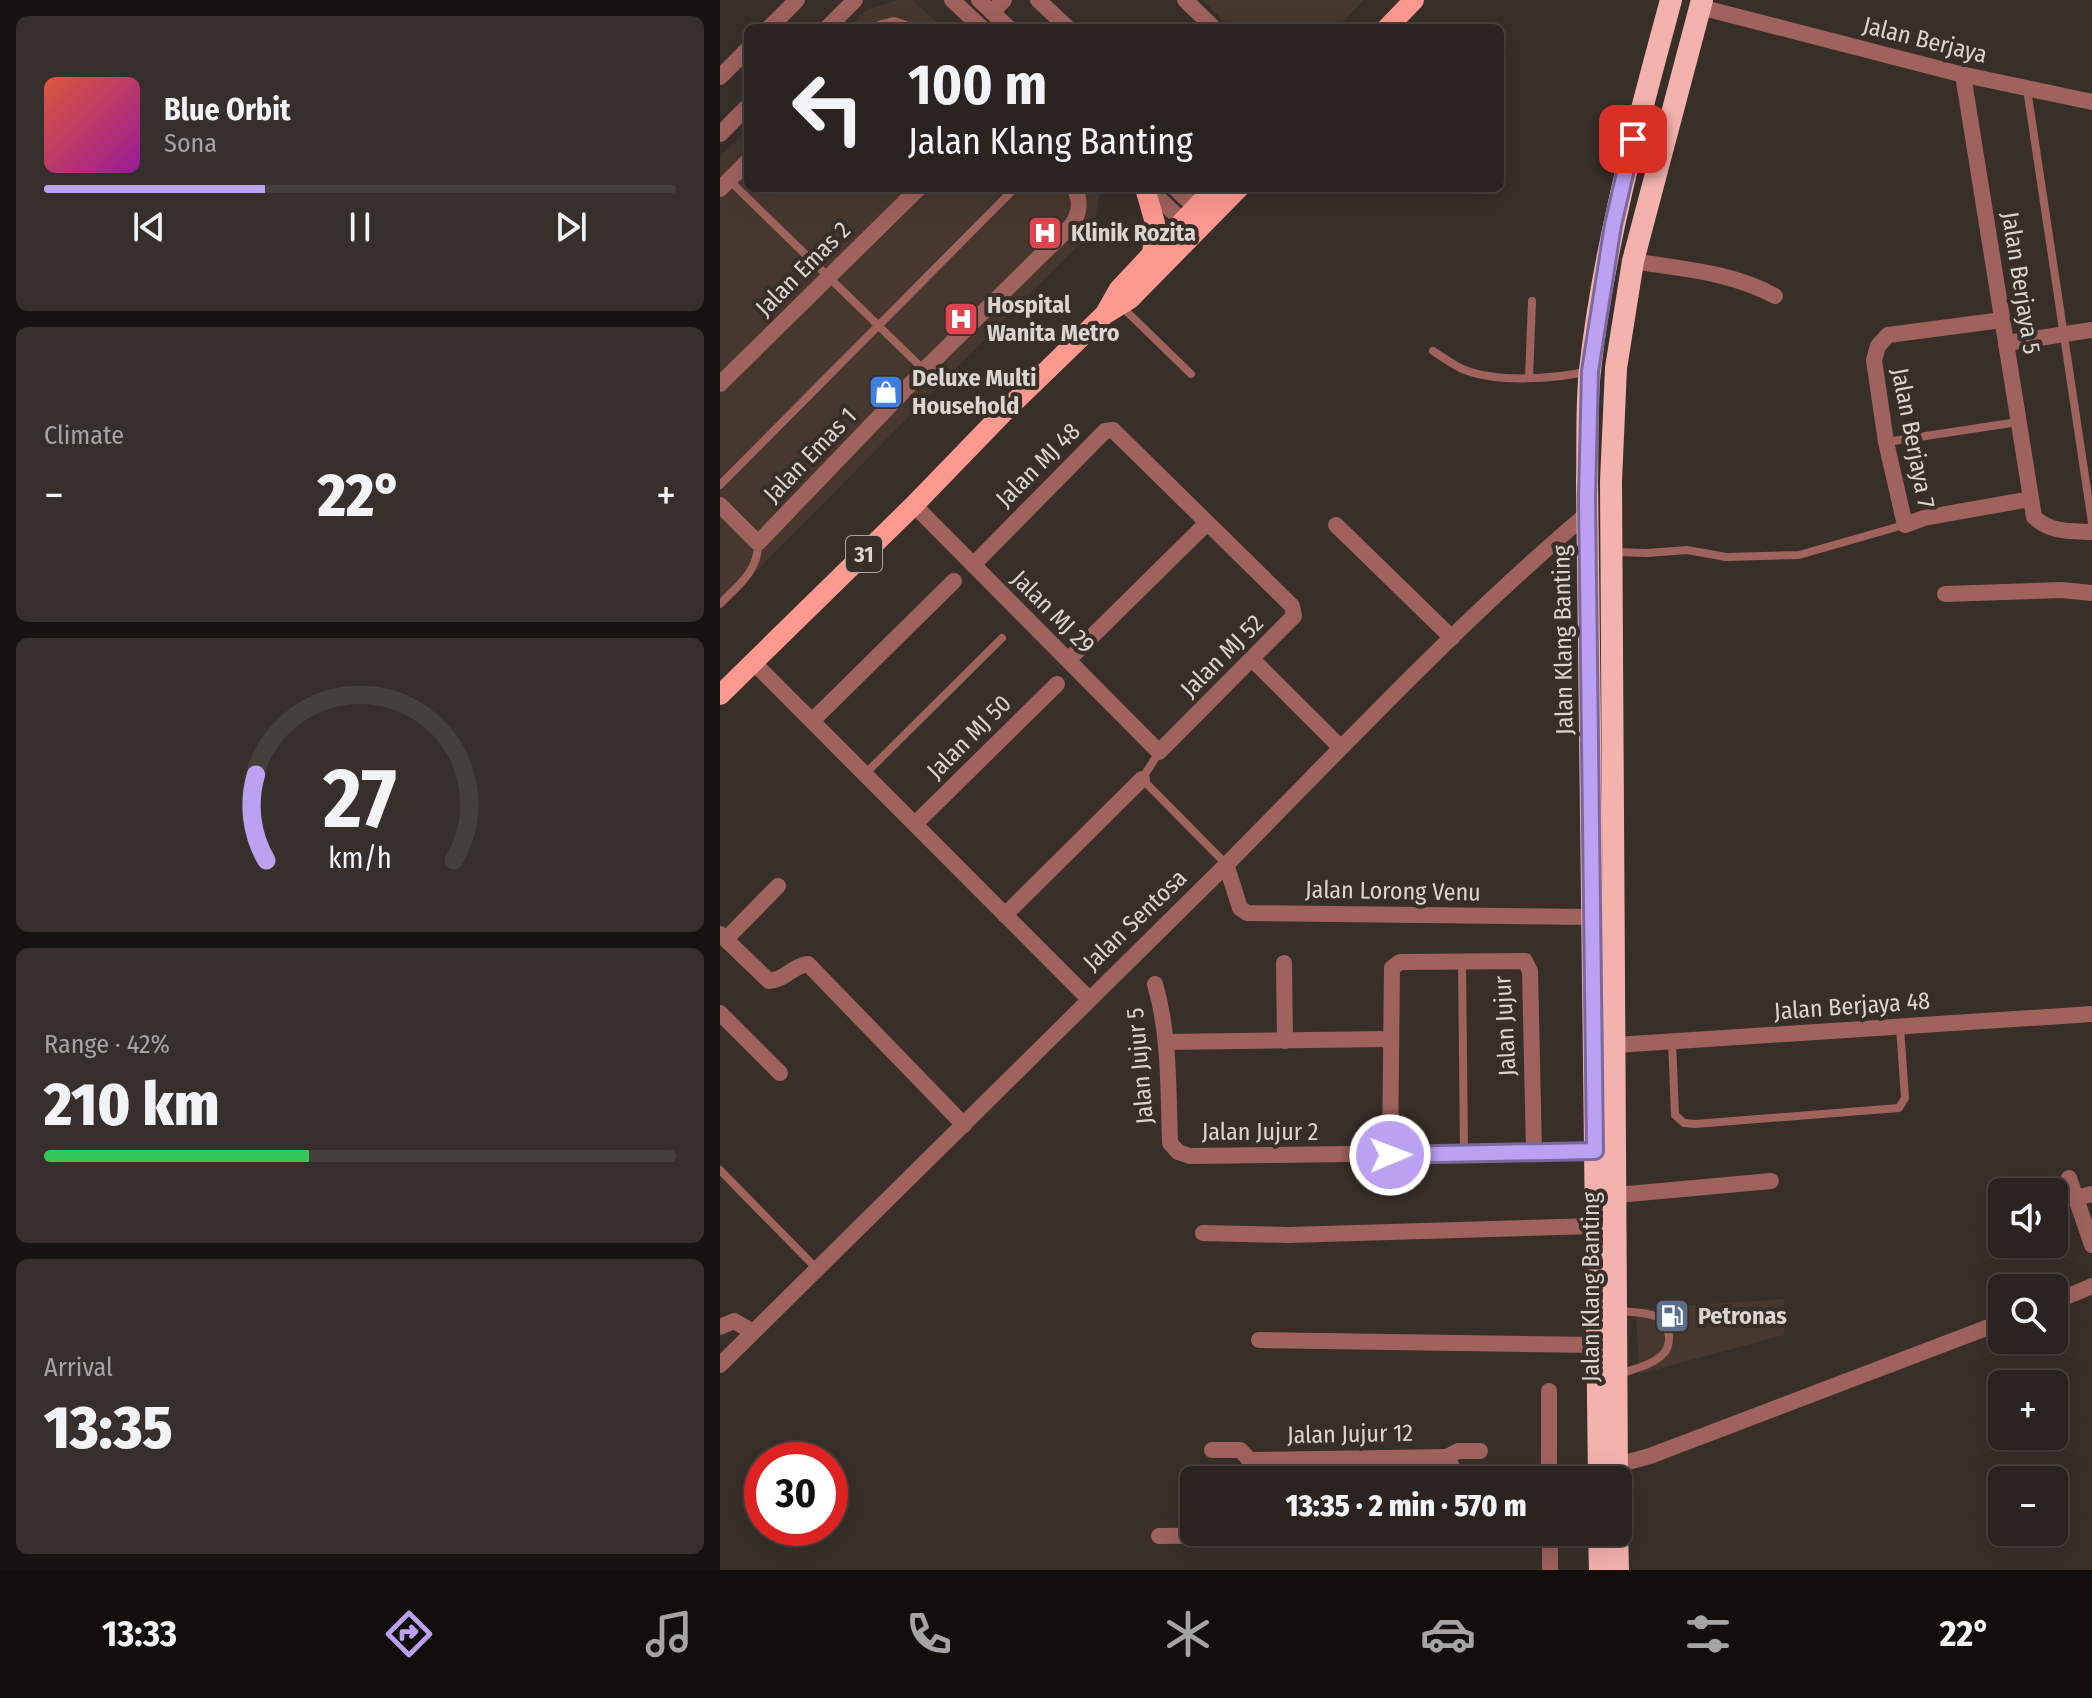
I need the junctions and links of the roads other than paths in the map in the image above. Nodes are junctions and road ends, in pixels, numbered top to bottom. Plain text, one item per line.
1 (797, 0) edge
2 (855, 0) edge
3 (952, 0) edge
4 (979, 0) edge
5 (1038, 0) edge
6 (1185, 0) edge
7 (1414, 0) edge
8 (1671, 0) edge
9 (1701, 4) edge
10 (998, 6) edge
11 (773, 24) edge
12 (831, 24) edge
13 (978, 24) edge
14 (1007, 24) edge
15 (1064, 24) edge
16 (1210, 24) edge
17 (1391, 24) edge
18 (744, 53) edge
19 (1963, 75) junction
20 (720, 77) edge
21 (2027, 89) junction
22 (2092, 102) edge
23 (744, 110) edge
24 (720, 134) edge
25 (744, 165) edge
26 (724, 184) edge
27 (915, 192) edge
28 (1011, 192) edge
29 (1075, 192) edge
30 (1148, 192) edge
31 (1153, 192) edge
32 (1178, 192) edge
33 (1212, 192) edge
34 (1234, 192) edge
35 (1195, 220) junction
36 (1152, 255) junction
37 (1633, 261) junction
38 (829, 277) junction
39 (1775, 296) dead end
40 (1532, 301) dead end
41 (1112, 310) junction
42 (2002, 320) junction
43 (879, 326) junction
44 (2092, 330) edge
45 (2064, 335) junction
46 (2006, 343) junction
47 (1433, 351) dead end
48 (924, 370) junction
49 (1590, 371) junction
50 (1191, 374) dead end
51 (1529, 378) junction
52 (720, 384) edge
53 (2018, 422) junction
54 (1886, 442) junction
55 (720, 485) edge
56 (2030, 499) junction
57 (720, 505) edge
58 (914, 505) junction
59 (1587, 514) junction
60 (1207, 523) junction
61 (2092, 523) edge
62 (1336, 525) dead end
63 (1905, 525) junction
64 (2092, 532) edge
65 (758, 543) junction
66 (1612, 551) junction
67 (973, 565) junction
68 (954, 581) dead end
69 (2092, 593) edge
70 (1945, 594) dead end
71 (720, 604) edge
72 (1002, 638) dead end
73 (1452, 638) junction
74 (1068, 660) junction
75 (1253, 660) junction
76 (753, 662) junction
77 (1057, 684) dead end
78 (720, 695) edge
79 (812, 721) junction
80 (1340, 747) junction
81 (1159, 752) junction
82 (865, 774) junction
83 (1142, 779) junction
84 (915, 824) junction
85 (1226, 864) junction
86 (778, 886) dead end
87 (1005, 915) junction
88 (1592, 917) junction
89 (723, 936) edge
90 (1462, 962) junction
91 (1284, 963) dead end
92 (1155, 984) dead end
93 (1089, 999) junction
94 (720, 1013) edge
95 (2092, 1014) edge
96 (1900, 1027) junction
97 (1391, 1039) junction
98 (1285, 1041) junction
99 (1672, 1041) junction
100 (1166, 1042) junction
101 (1616, 1045) junction
102 (780, 1073) dead end
103 (964, 1125) junction
104 (1170, 1143) joint
105 (1534, 1151) junction
106 (1595, 1151) junction
107 (1464, 1154) junction
108 (1390, 1155) junction
109 (720, 1170) edge
110 (2069, 1178) dead end
111 (1771, 1181) dead end
112 (1629, 1194) junction
113 (2084, 1196) edge
114 (1595, 1226) junction
115 (1203, 1233) dead end
116 (2092, 1245) edge
117 (816, 1268) junction
118 (2092, 1286) edge
119 (2068, 1296) edge
120 (1618, 1311) junction
121 (720, 1327) edge
122 (1988, 1327) edge
123 (753, 1332) junction
124 (1259, 1340) dead end
125 (1597, 1345) junction
126 (720, 1365) edge
127 (1617, 1375) junction
128 (1549, 1391) dead end
129 (1212, 1450) dead end
130 (1480, 1451) dead end
131 (1447, 1457) junction
132 (1250, 1460) junction
133 (1249, 1466) edge
134 (1452, 1466) edge
135 (1549, 1466) edge
136 (1599, 1466) edge
137 (1617, 1466) edge
138 (1629, 1466) edge
139 (1159, 1536) dead end
140 (1180, 1536) edge
141 (1550, 1546) edge
142 (1599, 1546) edge
143 (1617, 1546) edge
144 (1550, 1570) edge
145 (1600, 1570) edge
146 (1618, 1570) edge

1 - 11 street
2 - 12 street
3 - 13 street
4 - 10 street
5 - 15 street
6 - 16 street
7 - 17 main road
8 - 49 highway, Jalan Klang Banting
9 - 19 street, Jalan Berjaya
9 - 37 highway, Jalan Klang Banting
10 - 14 street
18 - 20 street
19 - 21 street, Jalan Berjaya
19 - 42 street, Jalan Berjaya 5
21 - 22 street, Jalan Berjaya
21 - 45 lane
23 - 24 street
25 - 26 street
26 - 38 lane
27 - 38 street, Jalan Emas 2
28 - 43 lane
29 - 48 street, Jalan Emas 1
30 - 36 main road
31 - 35 street
32 - 35 street
33 - 35 main road, 31
34 - 35 main road, 31
35 - 36 main road, 31
35 - 41 main road, 31
36 - 41 main road, 31
37 - 39 street
37 - 66 highway, Jalan Klang Banting
38 - 43 lane
38 - 52 street, Jalan Emas 2
40 - 51 lane
41 - 50 lane
41 - 58 main road, 31
42 - 46 street, Jalan Berjaya 5
42 - 54 street, Jalan Berjaya 7
43 - 48 lane
43 - 55 lane
44 - 45 street
45 - 46 street
45 - 61 lane
46 - 53 street, Jalan Berjaya 5
47 - 51 lane
48 - 65 street, Jalan Emas 1
49 - 51 lane
49 - 59 highway, Jalan Klang Banting
53 - 54 lane
53 - 56 street, Jalan Berjaya 5
54 - 63 street, Jalan Berjaya 7
56 - 63 street
56 - 64 street
57 - 65 street
58 - 67 street, Jalan MJ 29
58 - 76 main road, 31
59 - 73 street, Jalan Sentosa
59 - 88 highway, Jalan Klang Banting
60 - 67 street, Jalan MJ 48
60 - 74 street
60 - 75 street, Jalan MJ 52
62 - 73 street
63 - 66 lane
65 - 71 lane
66 - 101 highway, Jalan Klang Banting
67 - 74 street, Jalan MJ 29
68 - 79 street
69 - 70 street
72 - 82 lane
73 - 80 street, Jalan Sentosa
74 - 81 street, Jalan MJ 29
75 - 80 street
75 - 81 street, Jalan MJ 52
76 - 78 main road, 31
76 - 79 street
77 - 84 street, Jalan MJ 50
79 - 82 street
80 - 85 street, Jalan Sentosa
81 - 83 lane
82 - 84 street
83 - 85 lane
83 - 87 street
84 - 87 street
85 - 88 street, Jalan Lorong Venu
85 - 93 street, Jalan Sentosa
86 - 89 street
87 - 93 street
88 - 106 highway, Jalan Klang Banting
89 - 103 street
90 - 97 street
90 - 105 street, Jalan Jujur
90 - 107 lane
91 - 98 street
92 - 100 street, Jalan Jujur 5
93 - 103 street, Jalan Sentosa
94 - 102 street
95 - 96 street, Jalan Berjaya 48
96 - 99 street, Jalan Berjaya 48
96 - 99 lane
97 - 98 street
97 - 108 street
98 - 100 street
99 - 101 street, Jalan Berjaya 48
100 - 104 street, Jalan Jujur 5
101 - 112 highway, Jalan Klang Banting
103 - 117 street, Jalan Sentosa
104 - 108 street, Jalan Jujur 2
105 - 106 street, Jalan Jujur 2
105 - 107 street, Jalan Jujur 2
106 - 114 highway, Jalan Klang Banting
107 - 108 street, Jalan Jujur 2
109 - 117 lane
110 - 113 street
111 - 112 street
112 - 120 highway, Jalan Klang Banting
113 - 116 street
114 - 115 street
114 - 125 highway, Jalan Klang Banting
117 - 123 street, Jalan Sentosa
118 - 119 street
120 - 127 highway, Jalan Klang Banting
120 - 127 lane
121 - 123 street
122 - 138 street
123 - 126 street, Jalan Sentosa
124 - 125 street
125 - 136 highway, Jalan Klang Banting
127 - 137 highway, Jalan Klang Banting
128 - 135 street
129 - 132 street, Jalan Jujur 12
130 - 131 street
131 - 132 street, Jalan Jujur 12
131 - 134 street, Jalan Jujur 12
132 - 133 street
139 - 140 street
141 - 144 street
142 - 145 highway
143 - 146 highway

